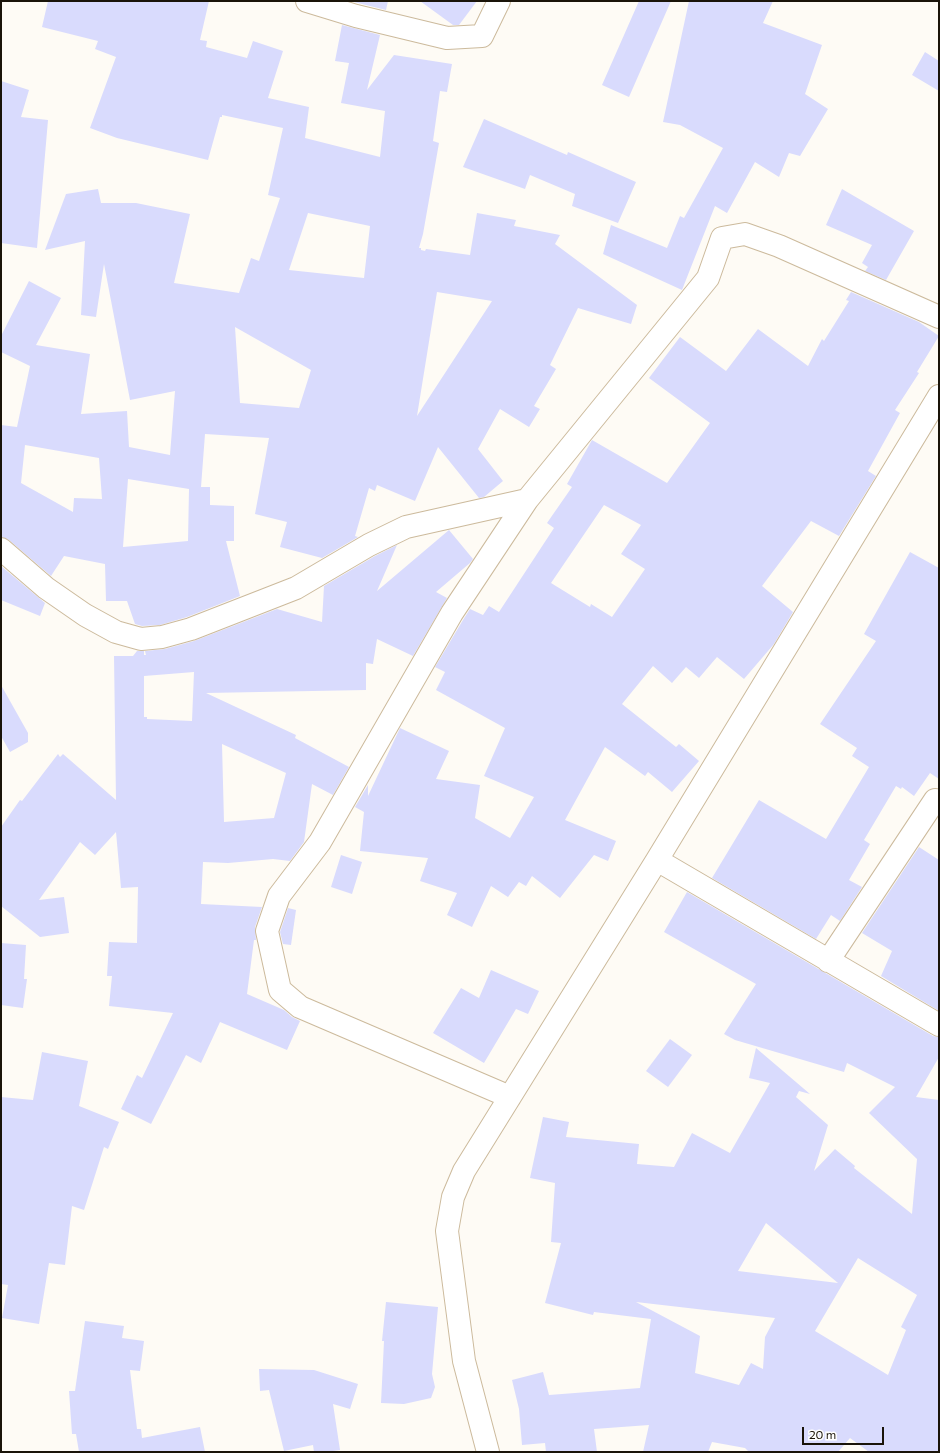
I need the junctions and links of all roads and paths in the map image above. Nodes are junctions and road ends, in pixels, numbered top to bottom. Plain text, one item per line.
1 (307, 1) edge
2 (499, 1) edge
3 (939, 317) edge
4 (939, 396) edge
5 (527, 500) junction
6 (1, 549) edge
7 (934, 800) dead end
8 (657, 860) junction
9 (828, 961) junction
10 (939, 1025) edge
11 (510, 1097) junction
12 (488, 1452) edge

1 - 2 street
3 - 5 street
4 - 8 street
5 - 6 street
5 - 11 street
7 - 9 street
8 - 9 street
8 - 11 street
9 - 10 street
11 - 12 street

